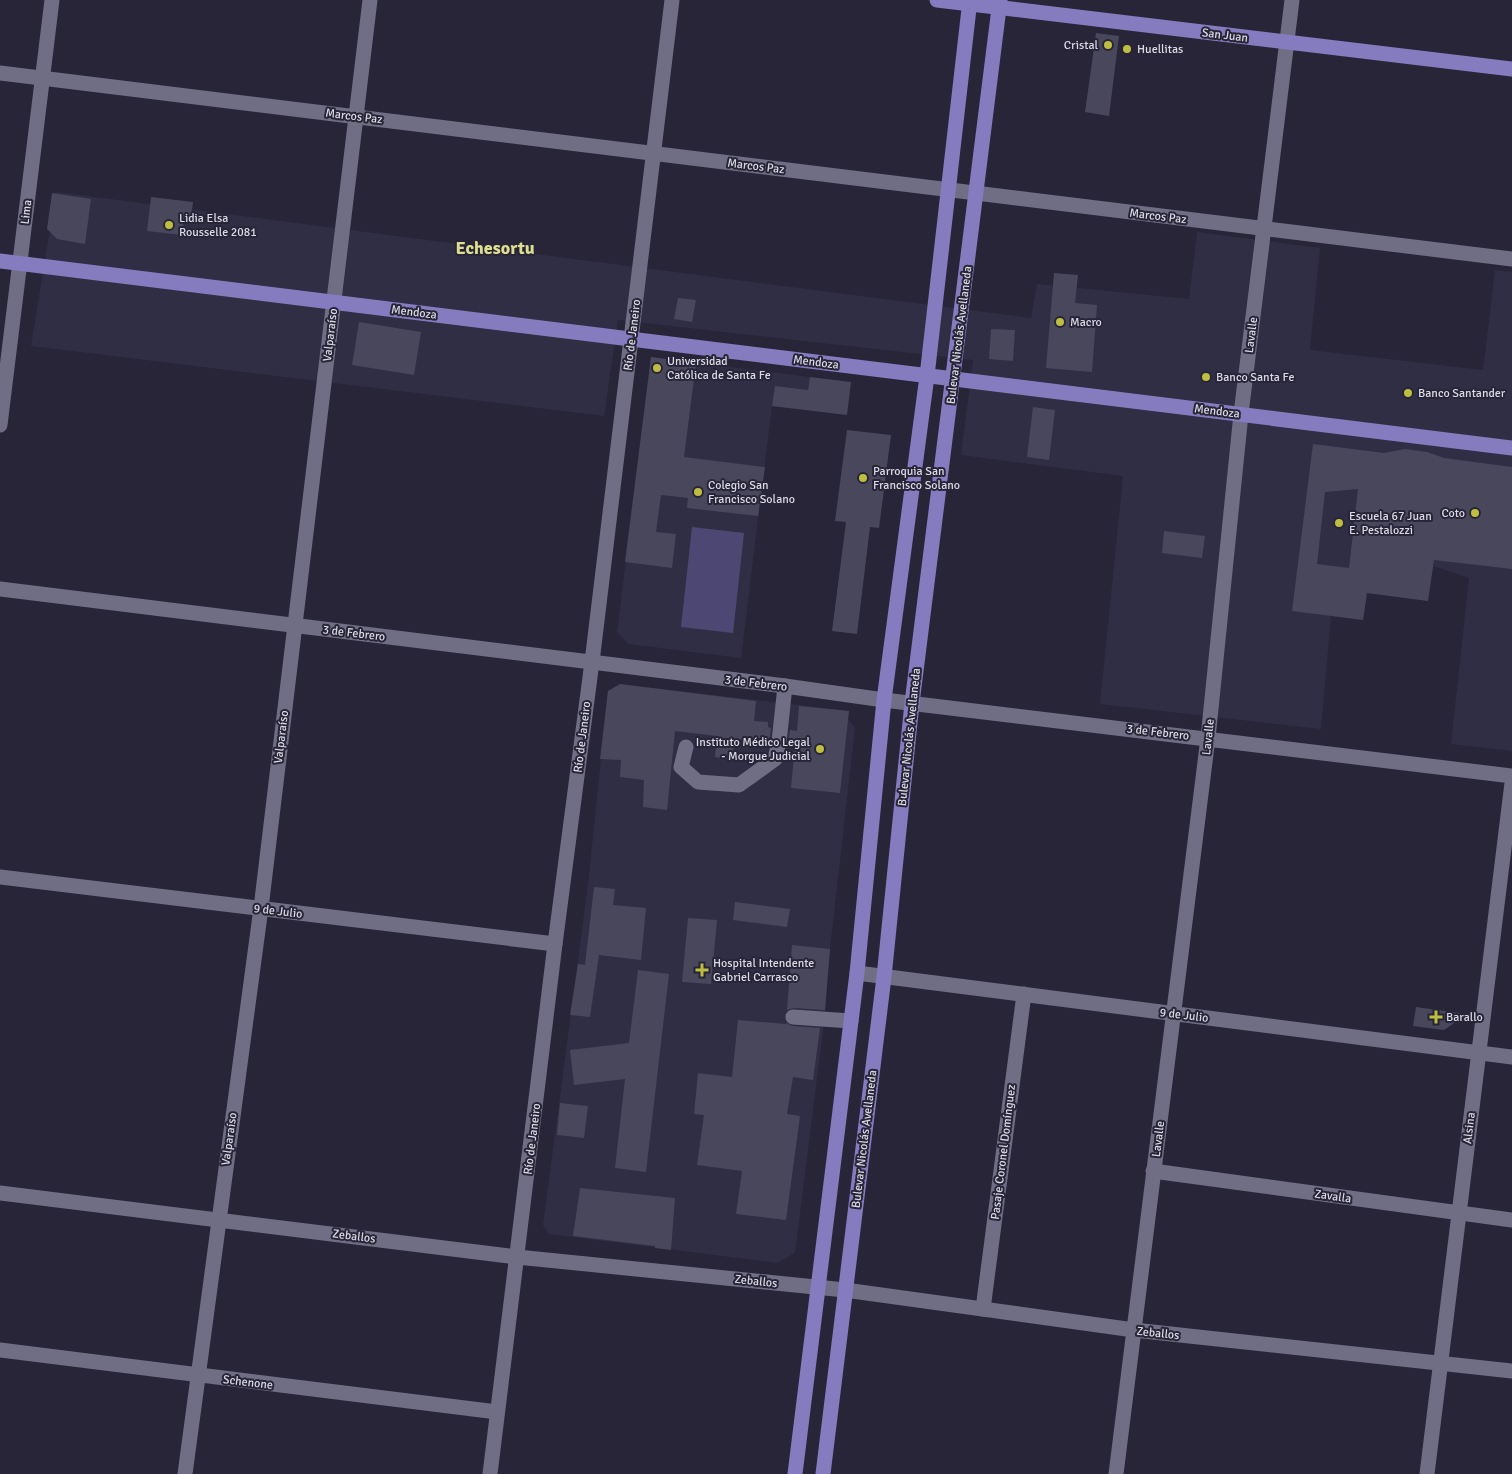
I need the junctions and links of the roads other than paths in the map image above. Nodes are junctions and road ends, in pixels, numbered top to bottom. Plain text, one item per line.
1 (52, 0) edge
2 (370, 0) edge
3 (672, 0) edge
4 (938, 0) edge
5 (1292, 0) edge
6 (969, 2) edge
7 (1000, 4) edge
8 (1286, 42) junction
9 (1512, 69) edge
10 (0, 73) edge
11 (43, 78) junction
12 (356, 117) junction
13 (654, 153) junction
14 (948, 190) junction
15 (976, 194) junction
16 (1264, 229) junction
17 (1512, 259) edge
18 (0, 261) edge
19 (20, 263) junction
20 (334, 302) junction
21 (631, 339) junction
22 (927, 376) junction
23 (954, 379) junction
24 (1241, 414) junction
25 (0, 425) edge
26 (1512, 448) edge
27 (0, 589) edge
28 (295, 626) junction
29 (592, 662) junction
30 (785, 686) junction
31 (884, 700) junction
32 (912, 703) junction
33 (1208, 738) junction
34 (686, 748) dead end
35 (1512, 776) edge
36 (1512, 783) edge
37 (0, 877) edge
38 (261, 908) junction
39 (555, 944) junction
40 (857, 973) junction
41 (884, 977) junction
42 (1024, 994) junction
43 (1173, 1014) junction
44 (793, 1017) dead end
45 (850, 1021) junction
46 (1479, 1052) junction
47 (1512, 1057) edge
48 (1154, 1172) junction
49 (0, 1193) edge
50 (1459, 1213) junction
51 (218, 1219) junction
52 (1512, 1220) edge
53 (517, 1257) junction
54 (818, 1287) junction
55 (845, 1290) junction
56 (983, 1309) junction
57 (1134, 1330) junction
58 (0, 1350) edge
59 (1440, 1363) junction
60 (1512, 1371) edge
61 (198, 1376) junction
62 (497, 1412) junction
63 (185, 1474) edge
64 (490, 1474) edge
65 (795, 1474) edge
66 (823, 1474) edge
67 (1116, 1474) edge
68 (1426, 1474) edge

1 - 11 street, Lima
2 - 12 street, Valparaíso
3 - 13 street, Río de Janeiro
4 - 6 main road, San Juan
5 - 8 street, Lavalle
6 - 7 main road, San Juan
6 - 14 main road
7 - 8 main road, San Juan
7 - 15 main road, Bulevar Nicolás Avellaneda
8 - 9 main road, San Juan
8 - 16 street, Lavalle
10 - 11 street, Marcos Paz
11 - 12 street, Marcos Paz
11 - 19 street, Lima
12 - 13 street, Marcos Paz
12 - 20 street, Valparaíso
13 - 14 street, Marcos Paz
13 - 21 street, Río de Janeiro
14 - 15 street, Marcos Paz
14 - 22 main road
15 - 16 street, Marcos Paz
15 - 23 main road, Bulevar Nicolás Avellaneda
16 - 17 street, Marcos Paz
16 - 24 street, Lavalle
18 - 19 main road, Mendoza
19 - 20 main road, Mendoza
19 - 25 street, Lima
20 - 21 main road, Mendoza
20 - 28 street, Valparaíso
21 - 22 main road, Mendoza
21 - 29 street, Río de Janeiro
22 - 23 main road, Mendoza
22 - 31 main road
23 - 24 main road, Mendoza
23 - 32 main road, Bulevar Nicolás Avellaneda
24 - 26 main road, Mendoza
24 - 33 street, Lavalle
27 - 28 street, 3 de Febrero
28 - 29 street, 3 de Febrero
28 - 38 street, Valparaíso
29 - 30 street, 3 de Febrero
29 - 39 street, Río de Janeiro
30 - 31 street, 3 de Febrero
30 - 34 street
31 - 32 street, 3 de Febrero
31 - 40 main road
32 - 33 street, 3 de Febrero
32 - 41 main road, Bulevar Nicolás Avellaneda
33 - 35 street, 3 de Febrero
33 - 43 street, Lavalle
36 - 46 street, Alsina
37 - 38 street, 9 de Julio
38 - 39 street, 9 de Julio
38 - 51 street, Valparaíso
39 - 53 street, Río de Janeiro
40 - 41 street, 9 de Julio
40 - 45 main road
41 - 42 street, 9 de Julio
41 - 55 main road, Bulevar Nicolás Avellaneda
42 - 43 street, 9 de Julio
42 - 56 street, Pasaje Coronel Domínguez
43 - 46 street, 9 de Julio
43 - 48 street, Lavalle
44 - 45 street
45 - 54 main road
46 - 47 street, 9 de Julio
46 - 50 street, Alsina
48 - 50 street, Zavalla
48 - 57 street, Lavalle
49 - 51 street, Zeballos
50 - 52 street, Zavalla
50 - 59 street, Alsina
51 - 53 street, Zeballos
51 - 61 street, Valparaíso
53 - 54 street, Zeballos
53 - 62 street, Río de Janeiro
54 - 55 street, Zeballos
54 - 65 main road
55 - 56 street, Zeballos
55 - 66 main road, Bulevar Nicolás Avellaneda
56 - 57 street, Zeballos
57 - 59 street, Zeballos
57 - 67 street, Lavalle
58 - 61 street, Schenone
59 - 60 street, Zeballos
59 - 68 street, Alsina
61 - 62 street, Schenone
61 - 63 street, Valparaíso
62 - 64 street, Río de Janeiro

